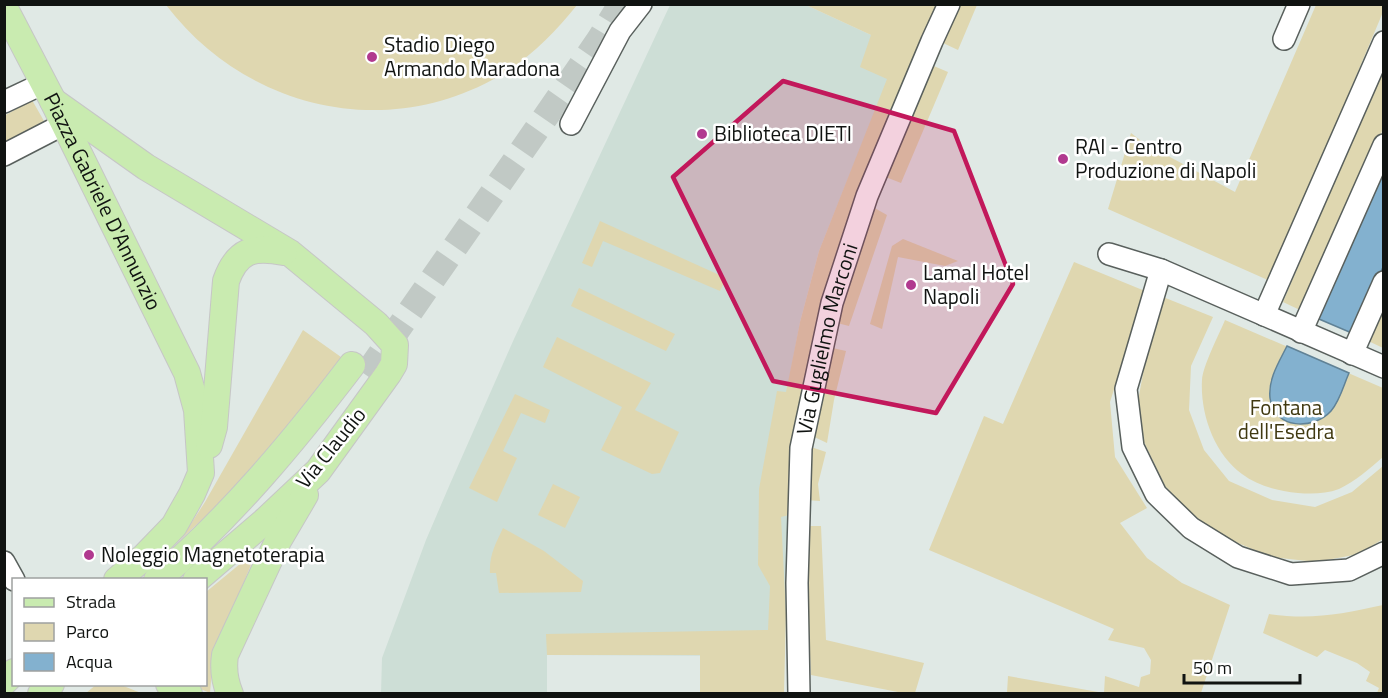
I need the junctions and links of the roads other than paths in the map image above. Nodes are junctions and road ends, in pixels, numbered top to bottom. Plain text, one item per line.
1 (641, 4) edge
2 (949, 4) edge
3 (1299, 4) edge
4 (4, 7) edge
5 (1284, 39) dead end
6 (1383, 42) edge
7 (48, 92) junction
8 (4, 102) edge
9 (64, 124) junction
10 (571, 124) dead end
11 (1383, 145) edge
12 (4, 155) edge
13 (290, 253) junction
14 (1109, 254) dead end
15 (1161, 270) junction
16 (1383, 282) edge
17 (1264, 315) junction
18 (1301, 332) junction
19 (396, 352) joint
20 (1352, 354) junction
21 (1383, 367) edge
22 (359, 370) tunnel mouth
23 (318, 471) junction
24 (201, 473) junction
25 (1383, 553) edge
26 (4, 562) edge
27 (13, 578) edge
28 (118, 578) edge
29 (158, 578) edge
30 (197, 578) edge
31 (173, 686) edge
32 (189, 693) edge
33 (230, 693) edge
34 (799, 693) edge

1 - 10 street
2 - 34 street, Via Guglielmo Marconi
3 - 5 street
4 - 7 main road
6 - 17 street
7 - 8 street
7 - 9 main road, Piazza Gabriele D'Annunzio
7 - 13 main road, Piazza Gabriele D'Annunzio
9 - 12 street
9 - 24 main road, Piazza Gabriele D'Annunzio
11 - 18 street
13 - 19 main road, Piazza Gabriele D'Annunzio
13 - 24 main road
14 - 15 street
15 - 17 street
15 - 25 street
16 - 20 street
17 - 18 street
18 - 20 street
19 - 23 main road, Via Claudio
20 - 21 street
22 - 29 main road, Via Claudio
23 - 30 main road, Via Claudio
23 - 33 main road
24 - 28 main road, Piazza Gabriele D'Annunzio
26 - 27 street
31 - 32 main road

